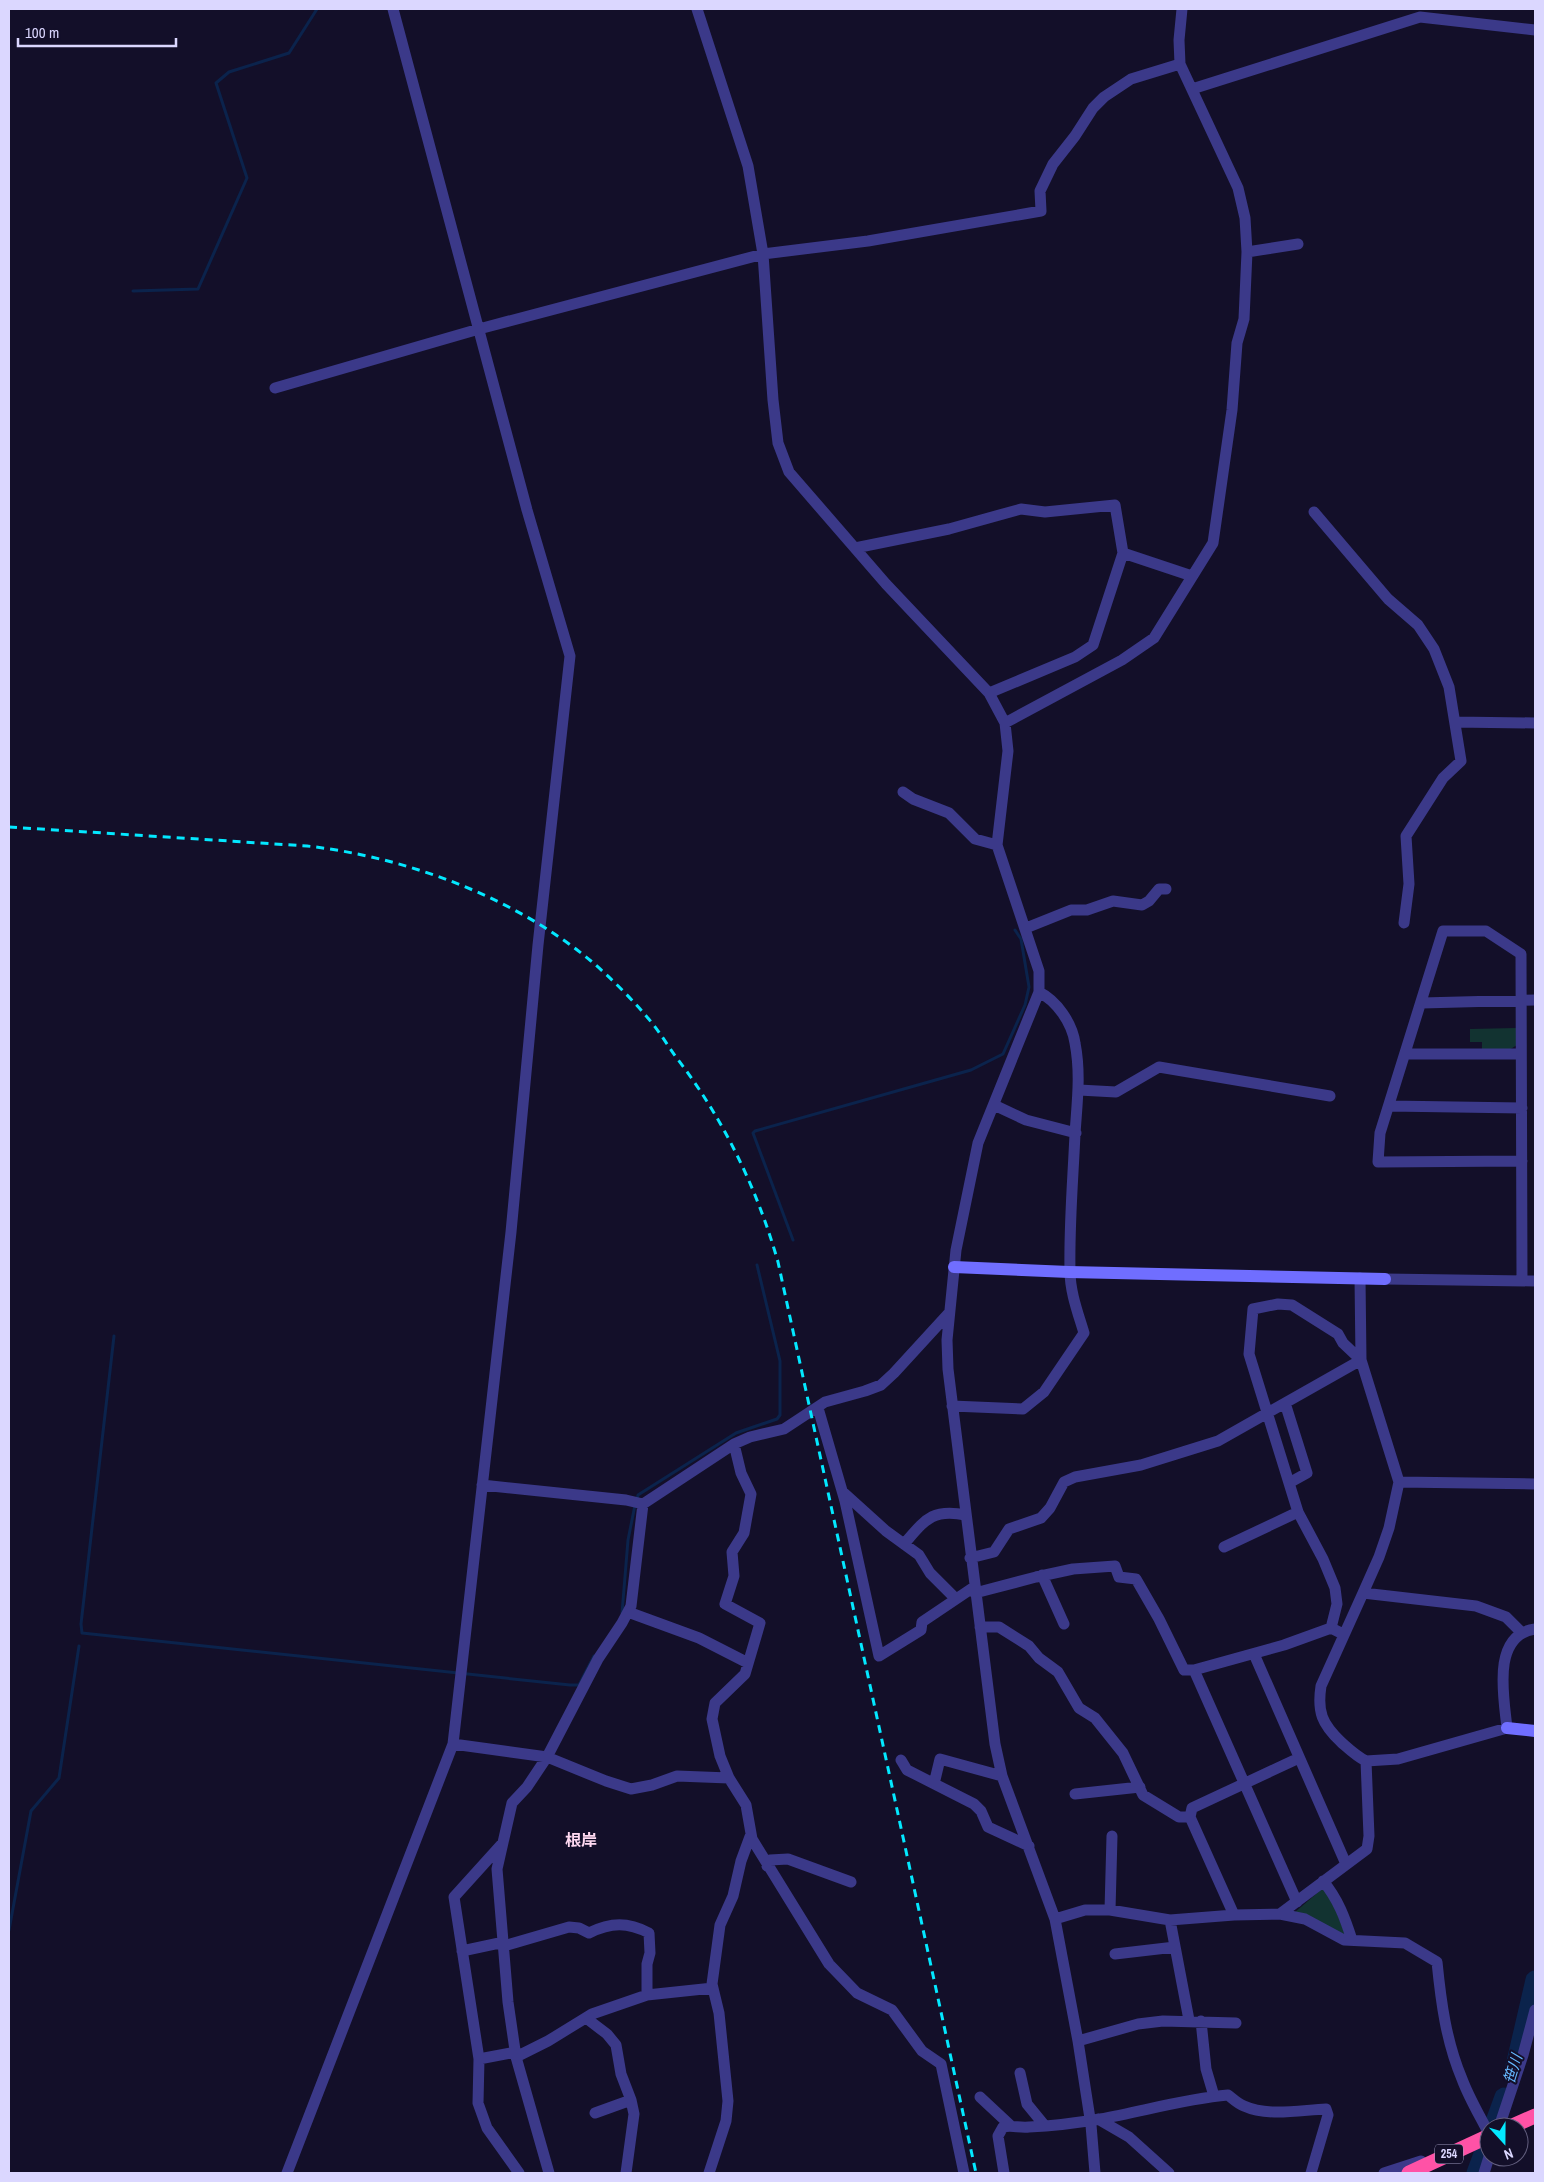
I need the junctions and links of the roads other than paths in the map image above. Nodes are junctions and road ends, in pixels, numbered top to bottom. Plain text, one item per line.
1 (393, 9) edge
2 (697, 9) edge
3 (1182, 9) edge
4 (1535, 30) edge
5 (1180, 64) junction
6 (1192, 89) junction
7 (1298, 244) dead end
8 (1247, 252) junction
9 (763, 254) junction
10 (479, 329) junction
11 (275, 388) dead end
12 (1314, 512) dead end
13 (855, 548) junction
14 (1123, 553) junction
15 (1192, 576) junction
16 (989, 693) junction
17 (1455, 722) junction
18 (1005, 723) junction
19 (1535, 723) edge
20 (903, 792) dead end
21 (997, 845) junction
22 (1166, 889) dead end
23 (1404, 923) dead end
24 (1026, 928) junction
25 (1039, 992) junction
26 (1535, 1000) edge
27 (1521, 1001) junction
28 (1422, 1003) junction
29 (1405, 1054) junction
30 (1521, 1054) junction
31 (1079, 1090) junction
32 (1330, 1096) dead end
33 (994, 1105) junction
34 (1389, 1106) junction
35 (1522, 1108) junction
36 (1076, 1133) junction
37 (1522, 1161) junction
38 (954, 1267) junction
39 (1070, 1272) junction
40 (1360, 1278) junction
41 (1385, 1279) joint
42 (1522, 1281) junction
43 (1535, 1281) edge
44 (949, 1313) junction
45 (1361, 1360) junction
46 (1285, 1403) junction
47 (952, 1406) junction
48 (818, 1408) junction
49 (1267, 1412) junction
50 (734, 1444) junction
51 (1398, 1482) junction
52 (1289, 1483) junction
53 (1535, 1484) edge
54 (482, 1485) junction
55 (843, 1492) junction
56 (643, 1504) junction
57 (1298, 1512) junction
58 (966, 1515) junction
59 (904, 1544) junction
60 (1224, 1548) dead end
61 (970, 1558) junction
62 (1042, 1575) junction
63 (975, 1590) junction
64 (1363, 1593) junction
65 (956, 1599) junction
66 (628, 1612) junction
67 (1064, 1624) dead end
68 (980, 1627) junction
69 (1331, 1628) junction
70 (1535, 1629) edge
71 (1522, 1633) junction
72 (1343, 1634) junction
73 (1254, 1654) junction
74 (748, 1663) junction
75 (1194, 1670) junction
76 (1507, 1728) junction
77 (1535, 1730) edge
78 (453, 1744) junction
79 (547, 1756) junction
80 (1299, 1758) junction
81 (901, 1760) dead end
82 (1366, 1761) junction
83 (1002, 1776) junction
84 (729, 1778) junction
85 (1245, 1783) junction
86 (934, 1784) junction
87 (1140, 1787) junction
88 (1075, 1794) dead end
89 (1190, 1817) junction
90 (751, 1834) junction
91 (1112, 1836) dead end
92 (501, 1845) junction
93 (1029, 1846) junction
94 (1346, 1864) junction
95 (767, 1866) junction
96 (1323, 1881) junction
97 (851, 1882) dead end
98 (1297, 1902) junction
99 (1110, 1910) junction
100 (1280, 1914) junction
101 (1234, 1915) junction
102 (1055, 1919) junction
103 (1170, 1920) junction
104 (1352, 1940) junction
105 (504, 1944) junction
106 (1175, 1947) junction
107 (462, 1951) junction
108 (1115, 1954) dead end
109 (713, 1988) junction
110 (647, 1995) junction
111 (1535, 2010) edge
112 (586, 2018) junction
113 (1189, 2020) junction
114 (1201, 2021) junction
115 (1236, 2023) dead end
116 (1078, 2041) junction
117 (516, 2055) junction
118 (479, 2059) junction
119 (1020, 2073) dead end
120 (1214, 2096) junction
121 (980, 2097) dead end
122 (631, 2100) junction
123 (594, 2113) dead end
124 (1480, 2117) edge
125 (1502, 2117) edge
126 (1094, 2119) junction
127 (1010, 2125) junction
128 (1045, 2126) junction
129 (1479, 2140) edge
130 (1465, 2146) junction
131 (287, 2173) edge
132 (519, 2173) edge
133 (549, 2173) edge
134 (626, 2173) edge
135 (709, 2173) edge
136 (964, 2173) edge
137 (1004, 2173) edge
138 (1095, 2173) edge
139 (1169, 2173) edge
140 (1311, 2173) edge
141 (1384, 2173) edge
142 (1409, 2173) edge
143 (1427, 2173) edge

1 - 10 street
2 - 9 street
3 - 5 street
4 - 6 street
5 - 6 street
5 - 9 street
6 - 8 street
7 - 8 street
8 - 15 street
9 - 10 street
9 - 13 street
10 - 11 street
10 - 54 street
12 - 17 street
13 - 14 street
13 - 16 street
14 - 15 street
14 - 16 street
15 - 18 street
16 - 18 street
17 - 19 street
17 - 23 street
18 - 21 street
20 - 21 street
21 - 24 street
22 - 24 street
24 - 25 street
25 - 31 street
25 - 33 street
26 - 27 street
27 - 28 street
27 - 28 street
27 - 30 street
28 - 29 street
29 - 30 street
29 - 34 street
30 - 35 street
31 - 32 street
31 - 36 street
33 - 36 street
33 - 38 street
34 - 35 street
34 - 37 street
35 - 37 street
36 - 39 street
37 - 42 street
38 - 39 street
38 - 44 street
39 - 40 street
39 - 47 street
40 - 41 street
40 - 45 street
41 - 42 street
42 - 43 street
44 - 47 street
44 - 48 street
45 - 46 street
45 - 49 street
45 - 51 street
46 - 49 street
46 - 52 street
47 - 58 street
48 - 50 street
48 - 55 street
49 - 52 street
49 - 61 street
50 - 56 street
50 - 74 street
51 - 53 street
51 - 64 street
52 - 57 street
54 - 56 street
54 - 78 street
55 - 59 street
55 - 65 street
56 - 66 street
57 - 60 street
57 - 69 street
58 - 59 street
58 - 61 street
59 - 65 street
61 - 63 street
62 - 63 street
62 - 67 street
62 - 75 street
63 - 65 street
63 - 68 street
64 - 71 street
64 - 72 street
66 - 74 street
66 - 79 street
68 - 83 street
68 - 87 street
69 - 72 street
69 - 73 street
70 - 71 street
71 - 76 street
72 - 82 street
73 - 75 street
73 - 80 street
74 - 84 street
75 - 85 street
76 - 77 street
76 - 82 street
78 - 79 street
78 - 131 street
79 - 84 street
79 - 92 street
80 - 85 street
80 - 94 street
81 - 86 street
82 - 94 street
83 - 86 street
83 - 93 street
84 - 90 street
85 - 89 street
85 - 98 street
86 - 93 street
87 - 88 street
87 - 89 street
89 - 101 street
90 - 95 street
90 - 109 street
91 - 99 street
92 - 105 street
92 - 107 street
93 - 102 street
94 - 96 street
95 - 97 street
95 - 136 street
96 - 98 street
96 - 104 street
98 - 100 street
99 - 102 street
99 - 103 street
100 - 101 street
100 - 104 street
101 - 103 street
102 - 116 street
103 - 106 street
104 - 124 street
105 - 107 street
105 - 110 street
105 - 117 street
106 - 108 street
106 - 113 street
107 - 118 street
109 - 110 street
109 - 135 street
110 - 112 street
111 - 125 street
112 - 117 street
112 - 122 street
113 - 114 street
113 - 116 street
114 - 115 street
114 - 120 street
116 - 126 street
117 - 118 street
117 - 133 street
118 - 132 street
119 - 128 street
120 - 126 street
120 - 140 street
121 - 127 street
122 - 123 street
122 - 134 street
126 - 128 street
126 - 138 street
126 - 139 street
127 - 128 street
127 - 137 street
129 - 130 highway, 254
130 - 141 street
130 - 142 highway, 254
130 - 143 street

